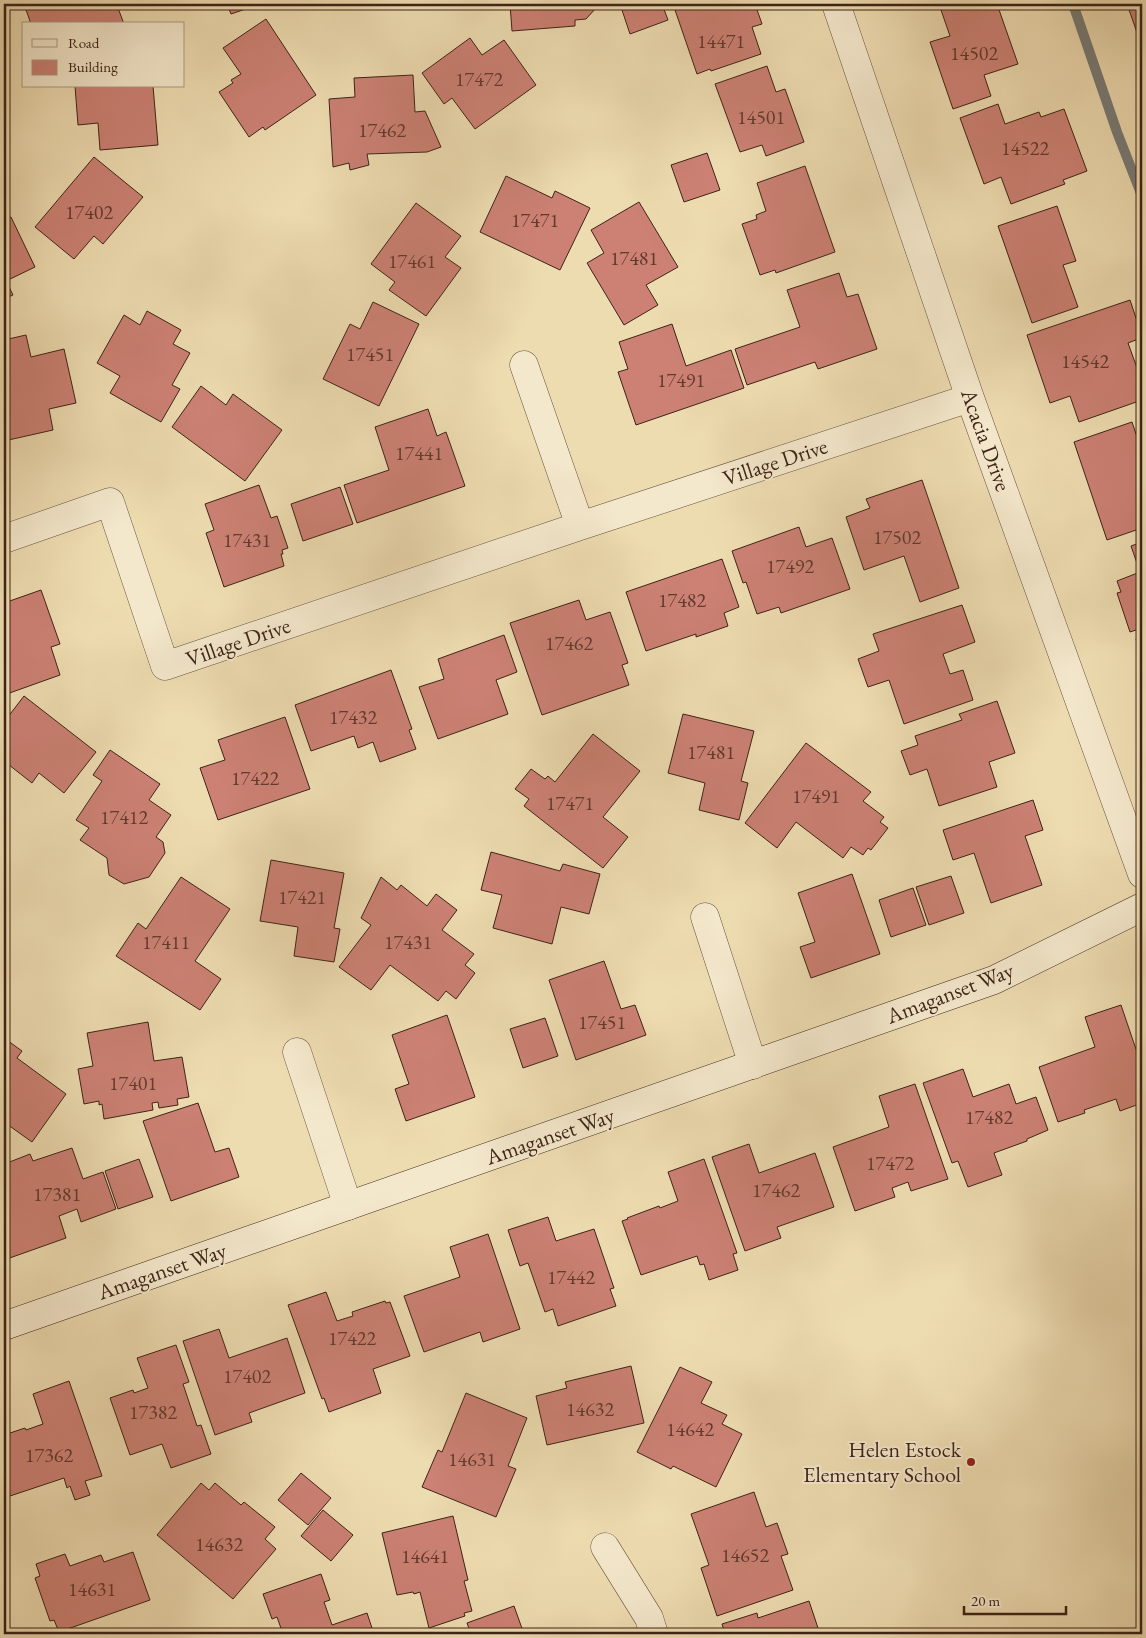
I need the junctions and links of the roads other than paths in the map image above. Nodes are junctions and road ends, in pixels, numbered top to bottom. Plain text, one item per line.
1 (836, 4) edge
2 (524, 365) dead end
3 (970, 398) junction
4 (580, 526) junction
5 (4, 539) edge
6 (1142, 874) edge
7 (1142, 907) edge
8 (704, 917) dead end
9 (296, 1052) dead end
10 (752, 1065) junction
11 (348, 1206) junction
12 (4, 1326) edge
13 (605, 1547) dead end
14 (654, 1634) edge

1 - 3 street, Acacia Drive
2 - 4 street
3 - 4 street, Village Drive
3 - 6 street, Acacia Drive
4 - 5 street, Village Drive
7 - 10 street, Amaganset Way
8 - 10 street
9 - 11 street
10 - 11 street, Amaganset Way
11 - 12 street, Amaganset Way
13 - 14 street

